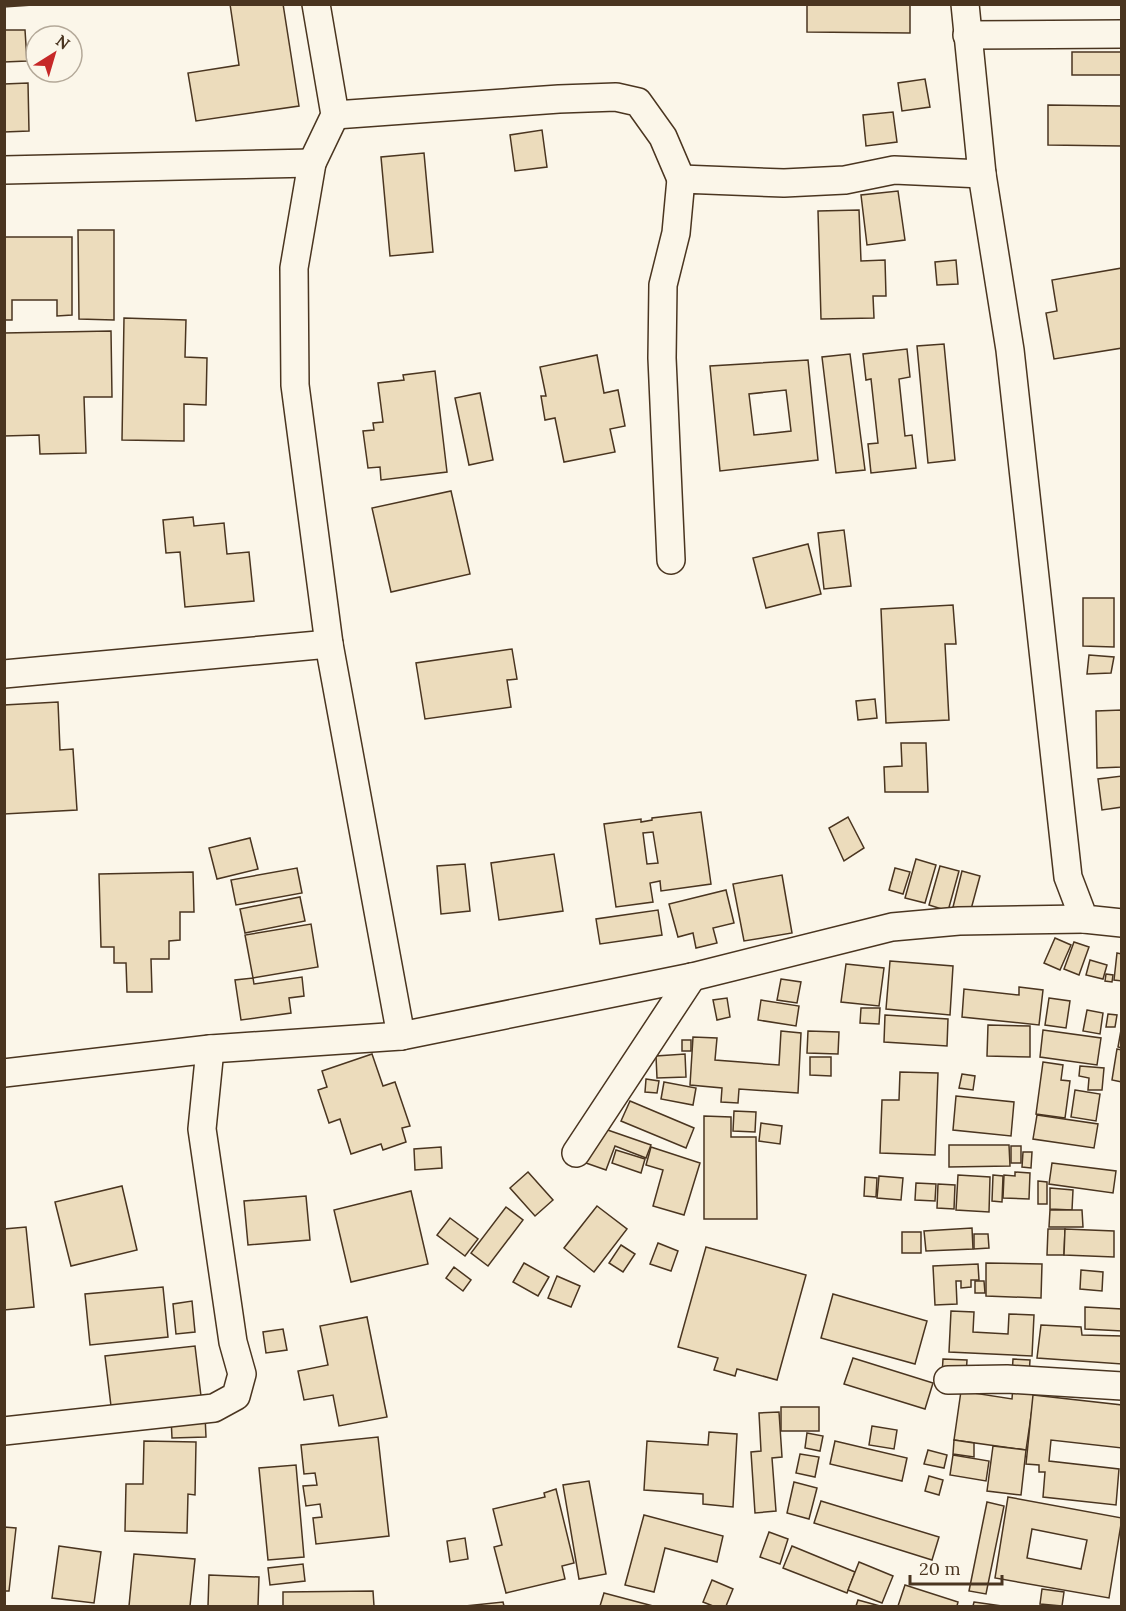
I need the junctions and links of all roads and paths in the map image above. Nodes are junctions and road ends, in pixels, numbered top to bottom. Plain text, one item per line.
1 (316, 4) edge
2 (965, 4) edge
3 (1122, 34) edge
4 (967, 35) junction
5 (335, 115) junction
6 (312, 163) junction
7 (4, 170) edge
8 (982, 174) junction
9 (681, 179) junction
10 (671, 560) dead end
11 (329, 644) junction
12 (4, 674) edge
13 (1084, 919) junction
14 (1122, 923) edge
15 (692, 977) junction
16 (401, 1036) junction
17 (210, 1049) junction
18 (4, 1073) edge
19 (576, 1153) dead end
20 (948, 1380) dead end
21 (1122, 1386) edge
22 (4, 1431) edge

1 - 5 street
2 - 4 street
3 - 4 street
4 - 8 street
5 - 6 street
5 - 9 street
6 - 7 street
6 - 11 street
8 - 9 street
8 - 13 street
9 - 10 street
11 - 12 street
11 - 16 street
13 - 14 street
13 - 15 street
15 - 16 street
15 - 19 street
16 - 17 street
17 - 18 street
17 - 22 street
20 - 21 street

